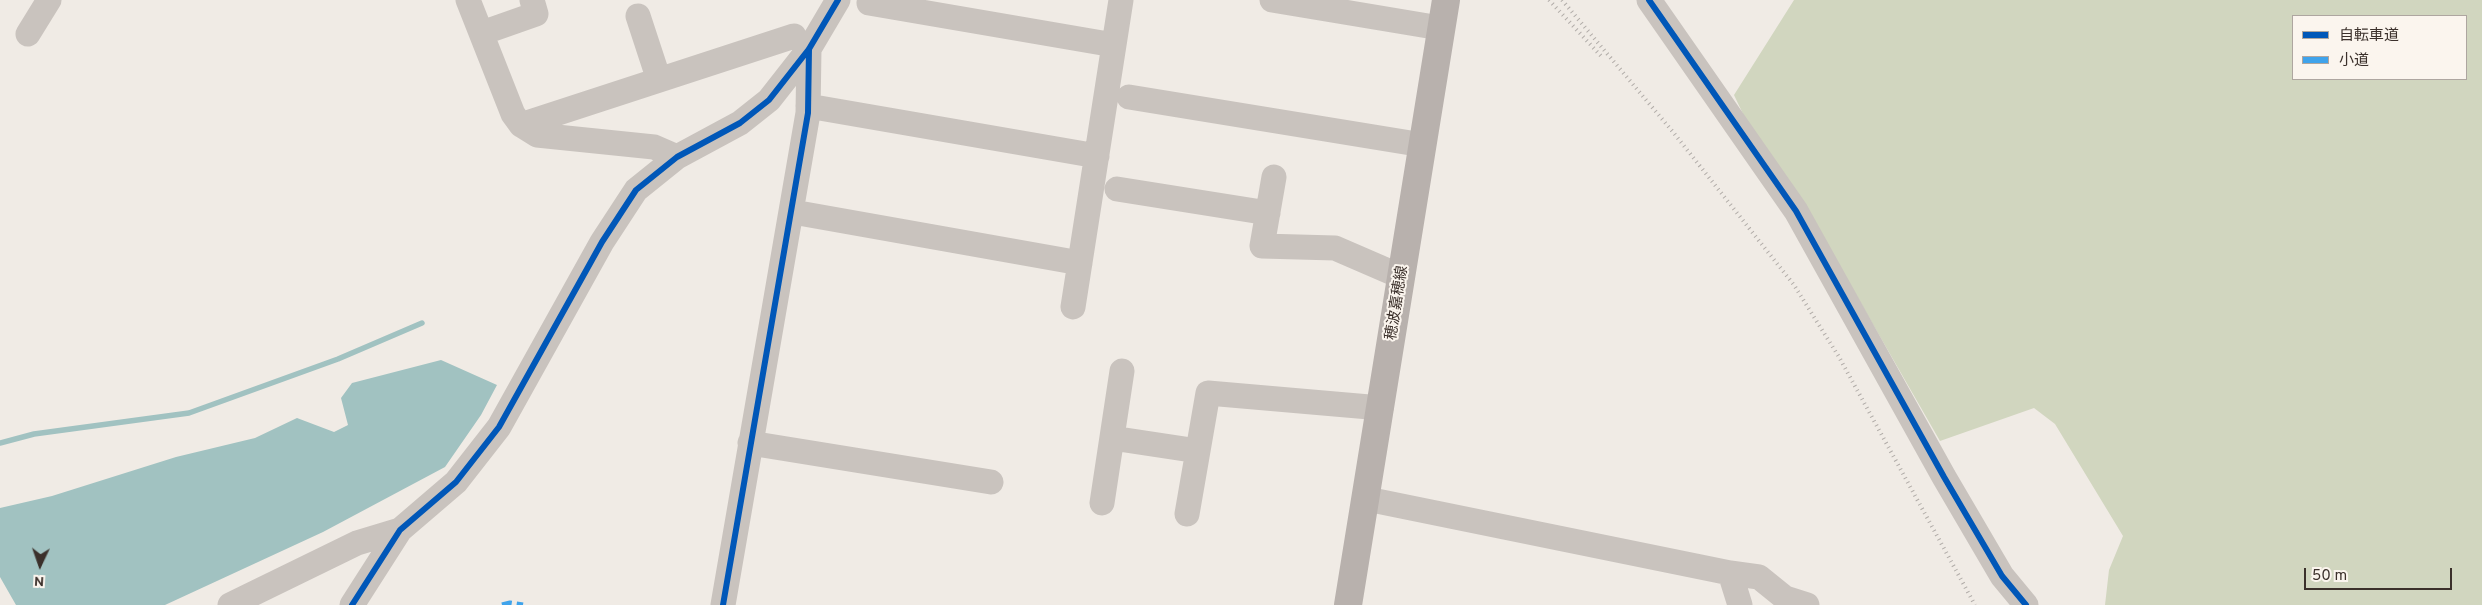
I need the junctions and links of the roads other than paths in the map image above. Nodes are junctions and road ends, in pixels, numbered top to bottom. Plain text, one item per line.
1 (49, 0) edge
2 (468, 0) edge
3 (532, 0) edge
4 (838, 0) edge
5 (871, 0) edge
6 (1121, 0) edge
7 (1272, 0) edge
8 (1446, 0) edge
9 (1649, 0) edge
10 (638, 16) dead end
11 (1440, 28) junction
12 (482, 33) junction
13 (28, 34) dead end
14 (801, 43) junction
15 (1114, 45) junction
16 (659, 80) junction
17 (1128, 97) dead end
18 (808, 106) junction
19 (521, 125) junction
20 (1423, 145) junction
21 (1097, 156) junction
22 (677, 157) junction
23 (1274, 177) dead end
24 (1116, 189) dead end
25 (793, 212) junction
26 (1268, 213) junction
27 (1080, 263) junction
28 (1402, 277) junction
29 (1072, 307) dead end
30 (1122, 371) dead end
31 (1381, 408) junction
32 (1112, 438) junction
33 (750, 443) junction
34 (1198, 451) junction
35 (991, 482) dead end
36 (1367, 499) junction
37 (1102, 503) dead end
38 (1187, 514) dead end
39 (400, 530) junction
40 (1730, 573) junction
41 (230, 605) edge
42 (352, 605) edge
43 (723, 605) edge
44 (1348, 605) edge
45 (1740, 605) edge
46 (1807, 605) edge
47 (2026, 605) edge

1 - 13 street
2 - 12 street
3 - 12 street
4 - 14 street
5 - 15 street
6 - 15 street
7 - 11 street
8 - 11 main road, 穂波嘉穂線
9 - 47 street
10 - 16 street
11 - 20 main road, 穂波嘉穂線
12 - 19 street
14 - 16 street
14 - 18 street
14 - 22 street
15 - 21 street
16 - 19 street
17 - 20 street
18 - 21 street
18 - 25 street
19 - 22 street
20 - 28 main road, 穂波嘉穂線
21 - 27 street
22 - 39 street
23 - 26 street
24 - 26 street
25 - 27 street
25 - 33 street
26 - 28 street
27 - 29 street
28 - 31 main road, 穂波嘉穂線
30 - 32 street
31 - 34 street
31 - 36 main road, 穂波嘉穂線
32 - 34 street
32 - 37 street
33 - 35 street
33 - 43 street
34 - 38 street
36 - 40 street
36 - 44 main road, 穂波嘉穂線
39 - 41 street
39 - 42 street
40 - 45 street
40 - 46 street

